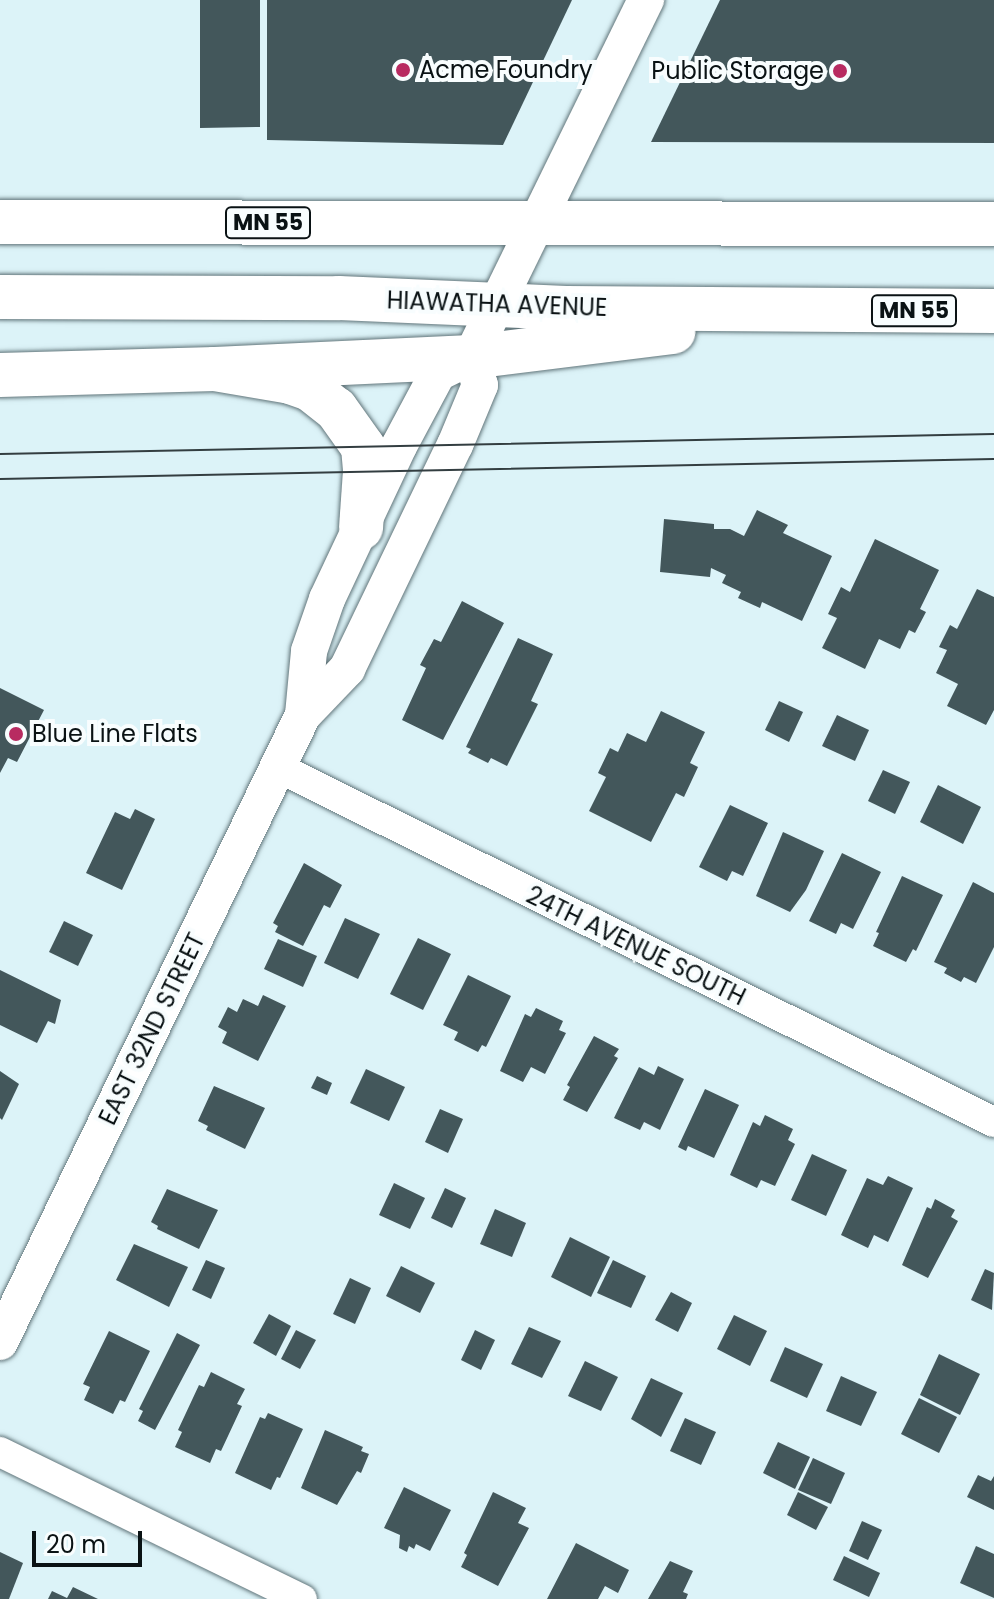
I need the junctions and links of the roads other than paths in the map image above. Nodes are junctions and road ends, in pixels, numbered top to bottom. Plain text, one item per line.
1 (646, 0) edge
2 (0, 210) edge
3 (0, 222) edge
4 (109, 222) junction
5 (994, 224) edge
6 (537, 225) junction
7 (0, 297) edge
8 (499, 303) junction
9 (834, 311) junction
10 (994, 311) edge
11 (471, 357) junction
12 (215, 369) junction
13 (0, 375) edge
14 (361, 528) junction
15 (303, 715) junction
16 (279, 768) junction
17 (994, 1122) edge
18 (0, 1342) edge
19 (0, 1452) edge
20 (302, 1599) edge

1 - 6 street
2 - 4 main road
3 - 4 main road, MN 55
4 - 6 main road, MN 55
5 - 6 main road, MN 55
6 - 8 street
7 - 8 main road, HIAWATHA AVENUE / MN 55
8 - 9 main road, HIAWATHA AVENUE / MN 55
8 - 11 street
9 - 10 main road, HIAWATHA AVENUE / MN 55
9 - 11 main road
11 - 12 main road
11 - 14 street, EAST 32ND STREET
11 - 15 street, EAST 32ND STREET
12 - 13 main road
12 - 14 main road
14 - 15 street, EAST 32ND STREET
15 - 16 street, EAST 32ND STREET
16 - 17 street, 24TH AVENUE SOUTH
16 - 18 street, EAST 32ND STREET
19 - 20 street

